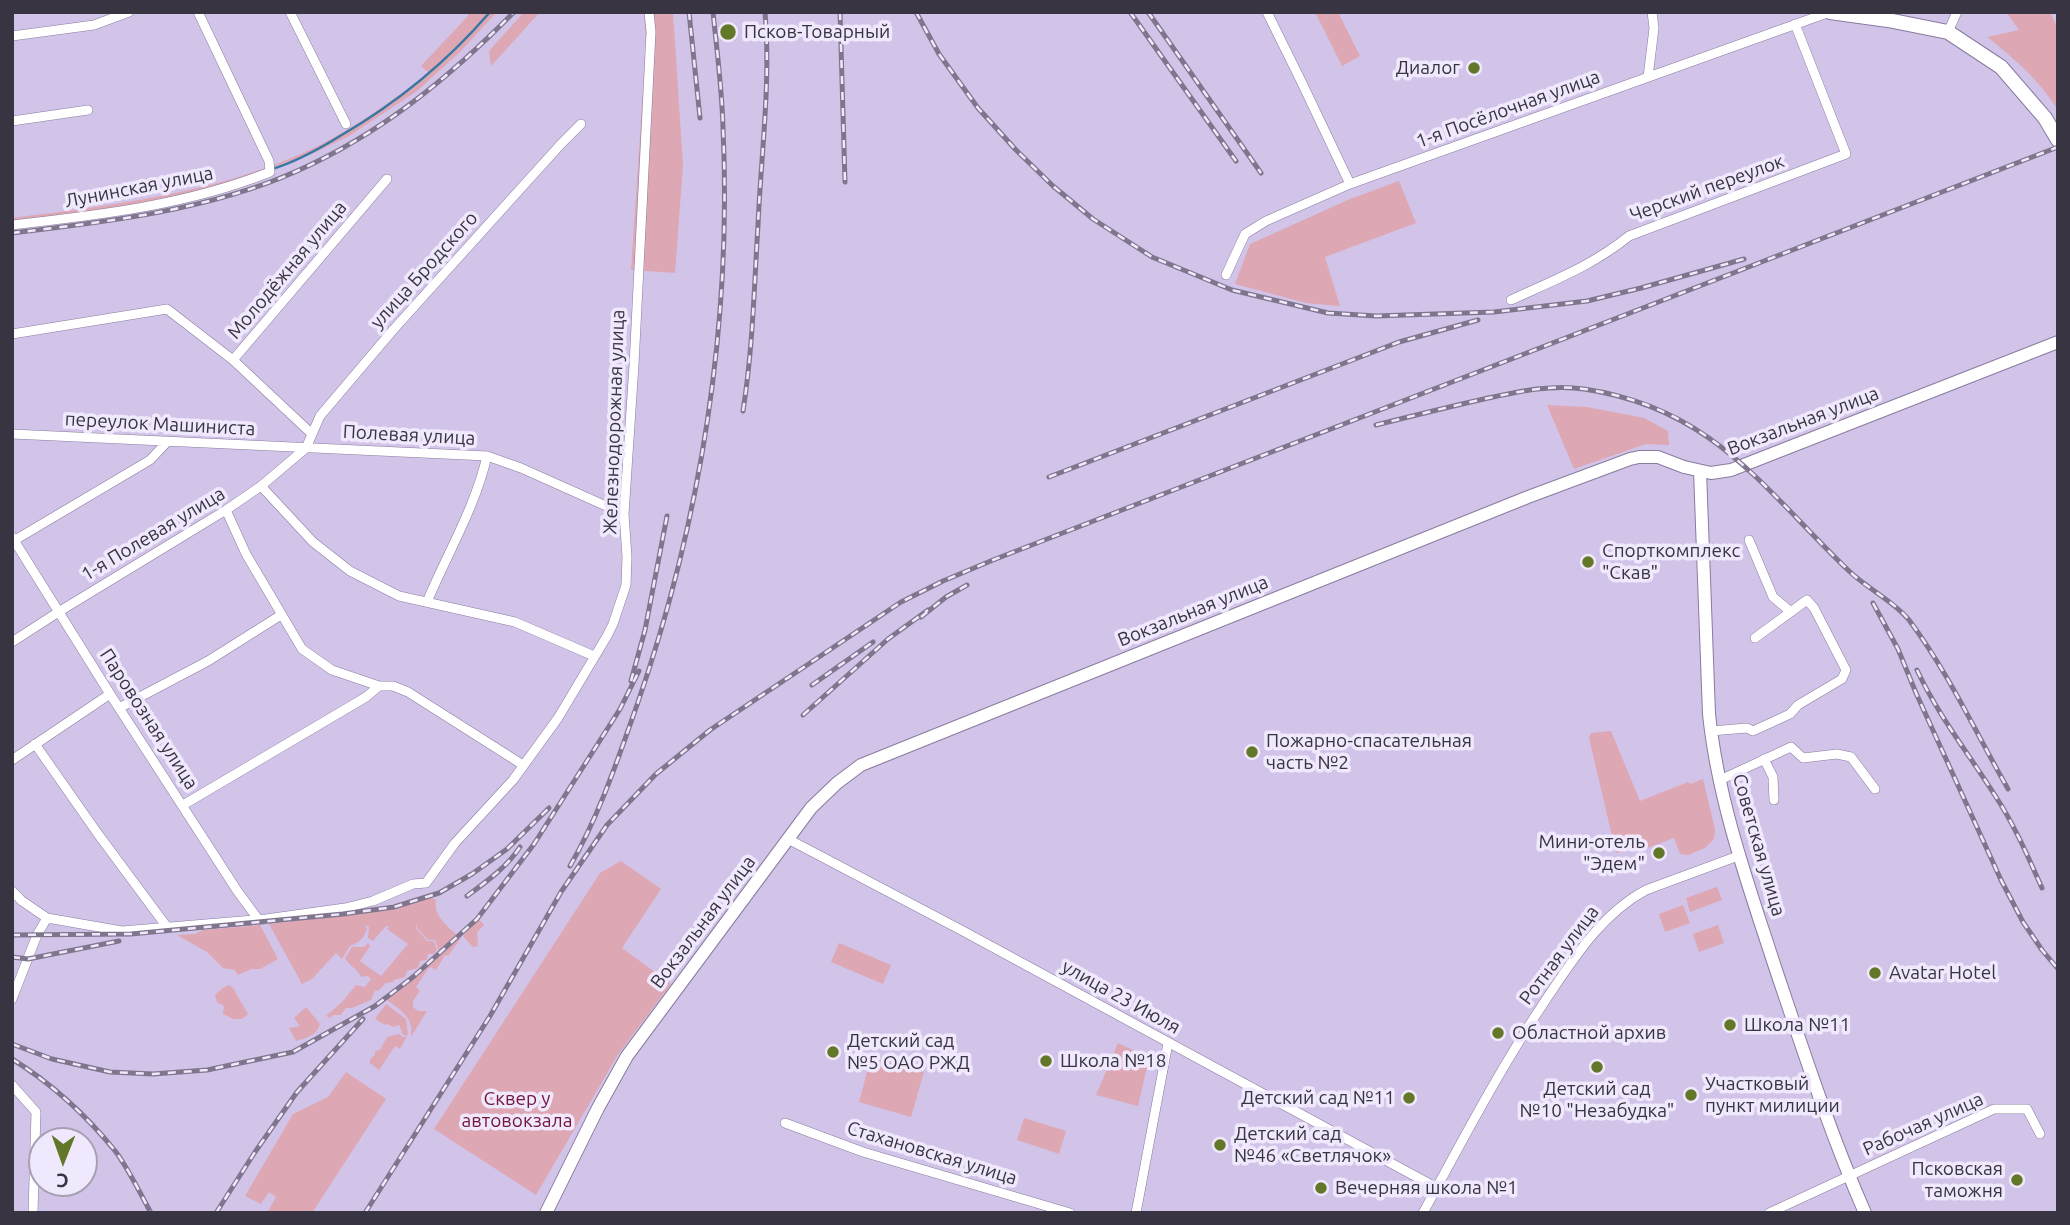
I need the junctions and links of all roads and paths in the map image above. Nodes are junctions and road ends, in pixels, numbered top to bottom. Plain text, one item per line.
1 (129, 12) edge
2 (198, 12) edge
3 (290, 12) edge
4 (649, 12) edge
5 (1267, 12) edge
6 (1651, 12) edge
7 (1830, 12) edge
8 (1957, 12) edge
9 (1795, 24) junction
10 (1948, 32) junction
11 (12, 36) edge
12 (1648, 77) junction
13 (88, 110) dead end
14 (12, 121) edge
15 (346, 124) dead end
16 (581, 124) dead end
17 (2058, 140) edge
18 (387, 179) dead end
19 (1350, 184) junction
20 (12, 225) edge
21 (1226, 275) dead end
22 (1511, 300) dead end
23 (12, 334) edge
24 (2058, 342) edge
25 (233, 360) junction
26 (12, 434) edge
27 (312, 434) junction
28 (167, 442) junction
29 (306, 448) junction
30 (487, 456) junction
31 (1700, 471) junction
32 (261, 486) junction
33 (226, 510) junction
34 (624, 514) junction
35 (13, 539) edge
36 (1749, 540) dead end
37 (427, 602) junction
38 (60, 611) junction
39 (1791, 612) junction
40 (281, 615) junction
41 (1755, 638) dead end
42 (12, 642) edge
43 (594, 656) junction
44 (379, 686) junction
45 (110, 694) junction
46 (119, 708) junction
47 (1710, 731) junction
48 (35, 744) junction
49 (1764, 759) junction
50 (12, 760) edge
51 (523, 765) junction
52 (1720, 780) junction
53 (1875, 789) dead end
54 (1774, 800) dead end
55 (183, 804) junction
56 (788, 839) junction
57 (1738, 856) junction
58 (12, 891) edge
59 (47, 918) junction
60 (258, 919) junction
61 (167, 928) junction
62 (12, 999) edge
63 (1168, 1043) junction
64 (12, 1085) edge
65 (785, 1123) dead end
66 (2040, 1134) dead end
67 (1849, 1176) junction
68 (1437, 1188) junction
69 (33, 1213) edge
70 (546, 1213) edge
71 (1070, 1213) edge
72 (1136, 1213) edge
73 (1423, 1213) edge
74 (1769, 1213) edge
75 (1865, 1213) edge

1 - 11 street
2 - 20 street, Лунинская улица
3 - 15 street
4 - 34 street, Железнодорожная улица
5 - 19 street
6 - 12 street
7 - 9 street, 1-я Посёлочная улица
7 - 10 main road
8 - 10 street
9 - 12 street, 1-я Посёлочная улица
9 - 22 street, Черский переулок
10 - 17 main road
12 - 19 street, 1-я Посёлочная улица
13 - 14 street
16 - 27 street, улица Бродского
18 - 25 street, Молодёжная улица
19 - 21 street, 1-я Посёлочная улица
23 - 25 street, Молодёжная улица
24 - 31 main road, Вокзальная улица
25 - 27 street
26 - 28 street, переулок Машиниста
27 - 29 street, улица Бродского
28 - 29 street, переулок Машиниста
28 - 35 street
29 - 30 street, Полевая улица
29 - 32 street, 1-я Полевая улица
30 - 34 street, Полевая улица
30 - 37 street
31 - 47 main road, Советская улица
31 - 56 main road, Вокзальная улица
32 - 33 street, 1-я Полевая улица
32 - 37 street
33 - 38 street, 1-я Полевая улица
33 - 40 street
34 - 43 street, Железнодорожная улица
35 - 38 street, Паровозная улица
36 - 39 street
37 - 43 street
38 - 42 street, 1-я Полевая улица
38 - 45 street, Паровозная улица
39 - 41 street
39 - 47 street
40 - 44 street
40 - 46 street
43 - 51 street, Железнодорожная улица
44 - 51 street
44 - 55 street
45 - 46 street, Паровозная улица
45 - 48 street
46 - 55 street, Паровозная улица
47 - 52 main road, Советская улица
48 - 50 street
48 - 61 street
49 - 52 street
49 - 53 street
49 - 54 street
51 - 60 street, Железнодорожная улица
52 - 57 main road, Советская улица
55 - 60 street, Паровозная улица
56 - 63 street, улица 23 Июля
56 - 70 main road, Вокзальная улица
57 - 67 main road, Советская улица
57 - 68 street, Ротная улица
58 - 59 street
59 - 61 street, Железнодорожная улица
59 - 62 street
60 - 61 street, Железнодорожная улица
63 - 68 street, улица 23 Июля
63 - 72 street
64 - 69 street
65 - 71 street, Стахановская улица
66 - 67 street, Рабочая улица
67 - 74 street
67 - 75 main road, Советская улица
68 - 73 street, Ротная улица

